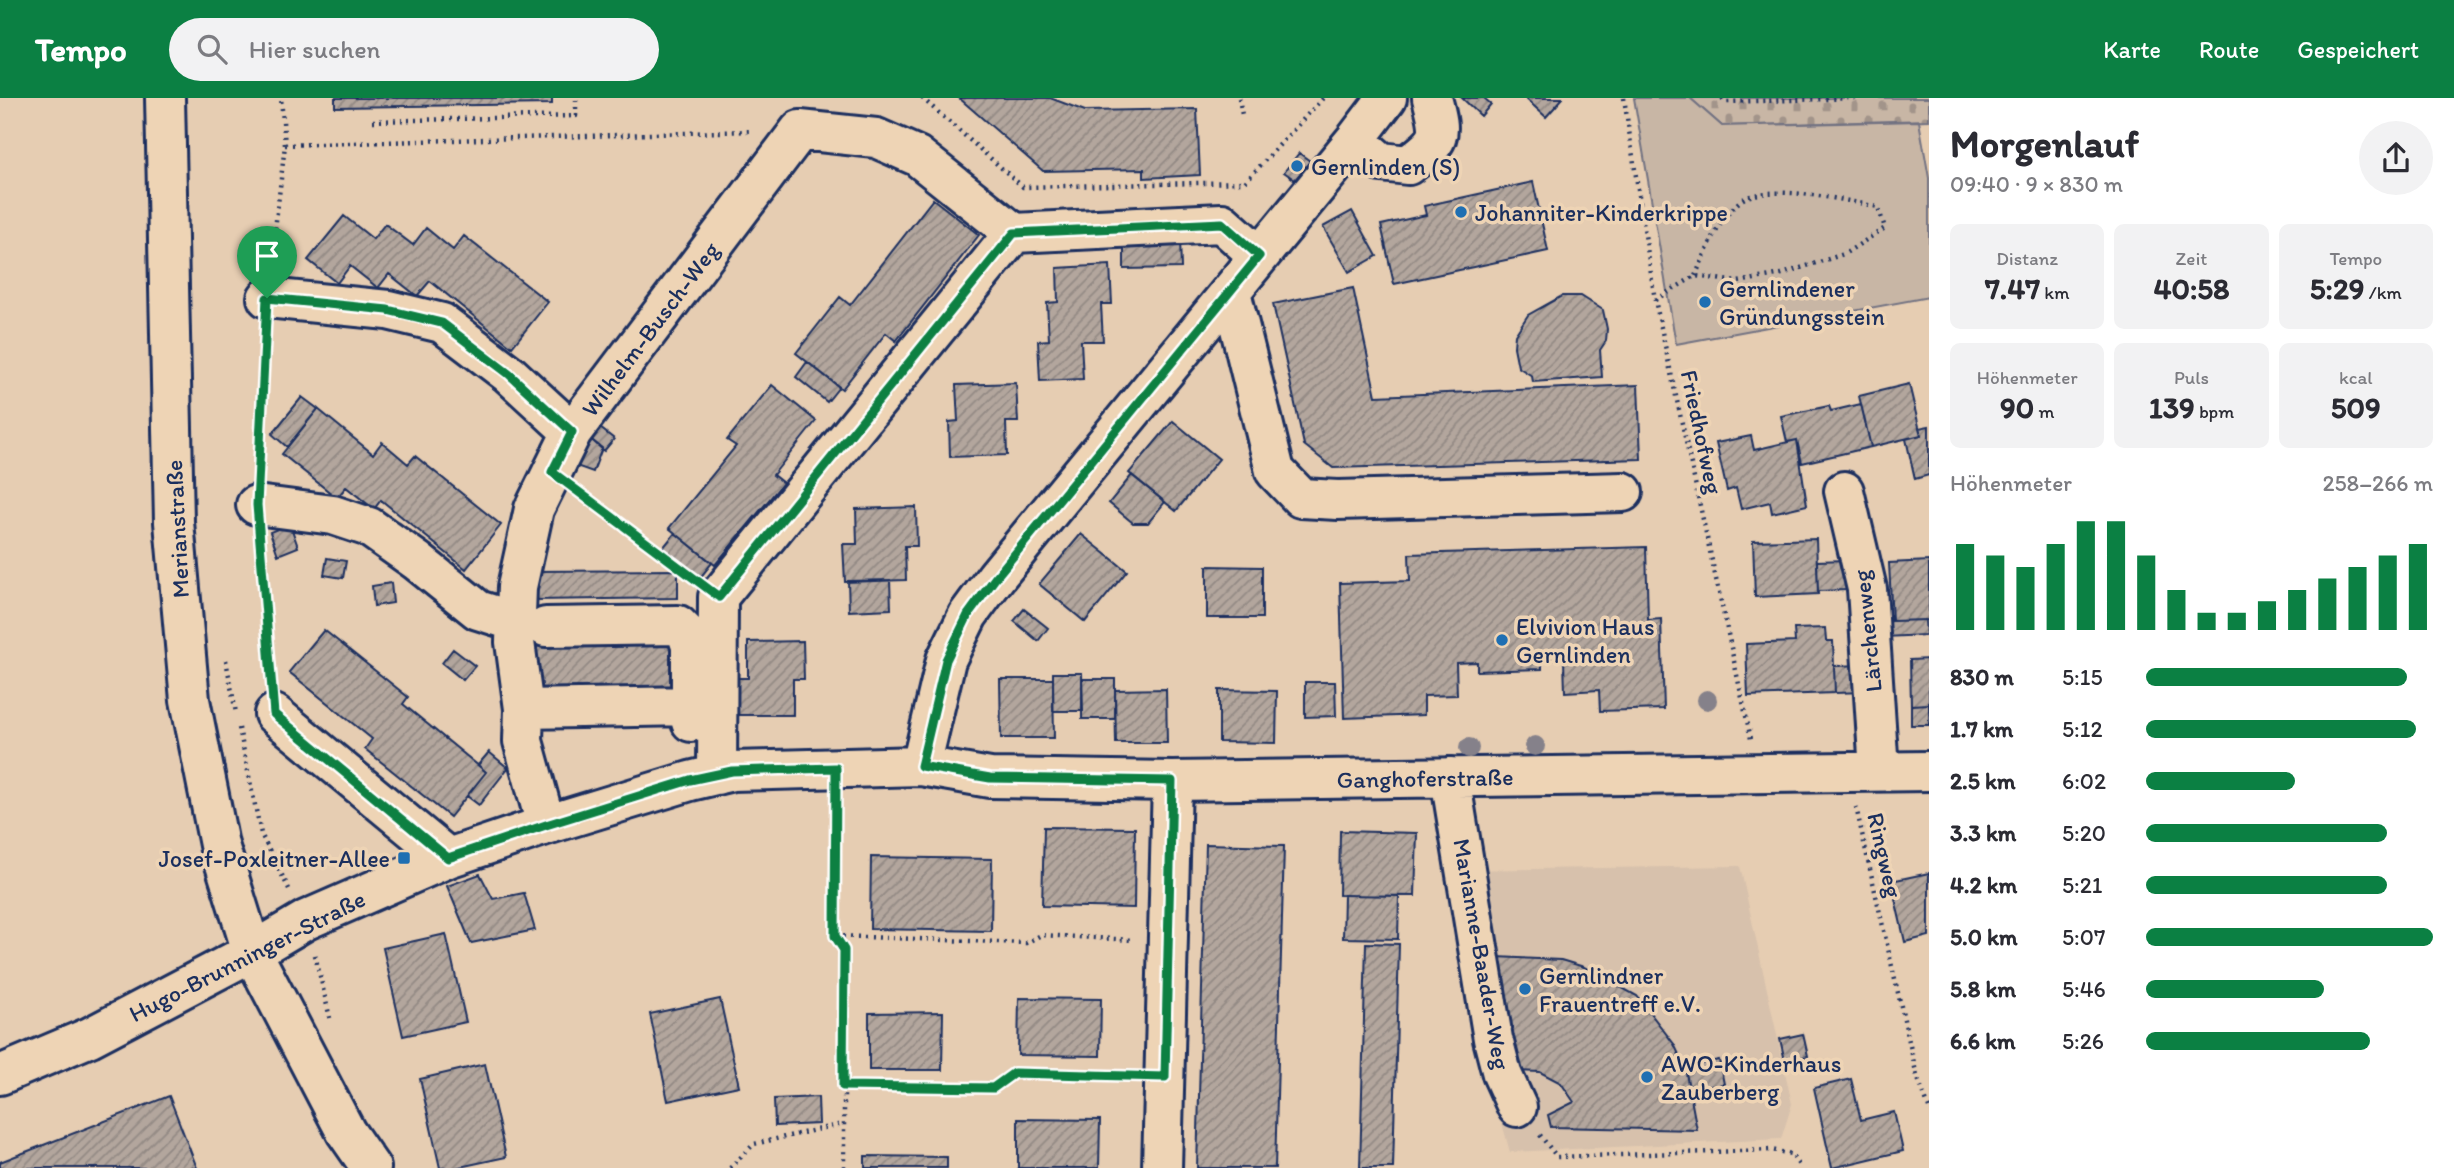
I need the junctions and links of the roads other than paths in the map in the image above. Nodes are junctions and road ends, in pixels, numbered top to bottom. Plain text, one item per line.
1 (165, 98) edge
2 (1387, 98) edge
3 (1432, 98) edge
4 (1355, 141) junction
5 (1014, 233) junction
6 (1259, 256) junction
7 (1231, 292) junction
8 (267, 298) road end
9 (572, 432) junction
10 (1623, 492) dead end
11 (1844, 492) dead end
12 (257, 505) road end
13 (531, 624) junction
14 (691, 706) junction
15 (524, 709) junction
16 (274, 714) road end
17 (921, 766) junction
18 (1866, 771) junction
19 (1929, 771) edge
20 (1450, 777) junction
21 (703, 778) junction
22 (1172, 781) junction
23 (546, 825) junction
24 (448, 858) junction
25 (251, 952) junction
26 (0, 1075) edge
27 (1517, 1107) road end
28 (371, 1168) edge
29 (1162, 1168) edge

1 - 25 street, Merianstraße
2 - 4 street
3 - 4 street
4 - 6 street
5 - 6 street
5 - 9 street, Wilhelm-Busch-Weg
5 - 21 street
6 - 7 street
7 - 10 street
7 - 17 street
8 - 9 street
9 - 13 street, Wilhelm-Busch-Weg
11 - 18 street, Lärchenweg
12 - 13 street
13 - 14 street
13 - 15 street, Wilhelm-Busch-Weg
14 - 15 street
14 - 21 street
15 - 23 street, Wilhelm-Busch-Weg
16 - 24 street
17 - 21 street, Hugo-Brunninger-Straße
17 - 22 street, Ganghoferstraße
18 - 19 street, Ganghoferstraße
18 - 20 street, Ganghoferstraße
20 - 22 street, Ganghoferstraße
20 - 27 street, Marianne-Baader-Weg
21 - 23 street, Hugo-Brunninger-Straße
22 - 29 street
23 - 24 street, Hugo-Brunninger-Straße
24 - 25 street, Hugo-Brunninger-Straße
25 - 26 street, Hugo-Brunninger-Straße
25 - 28 street

